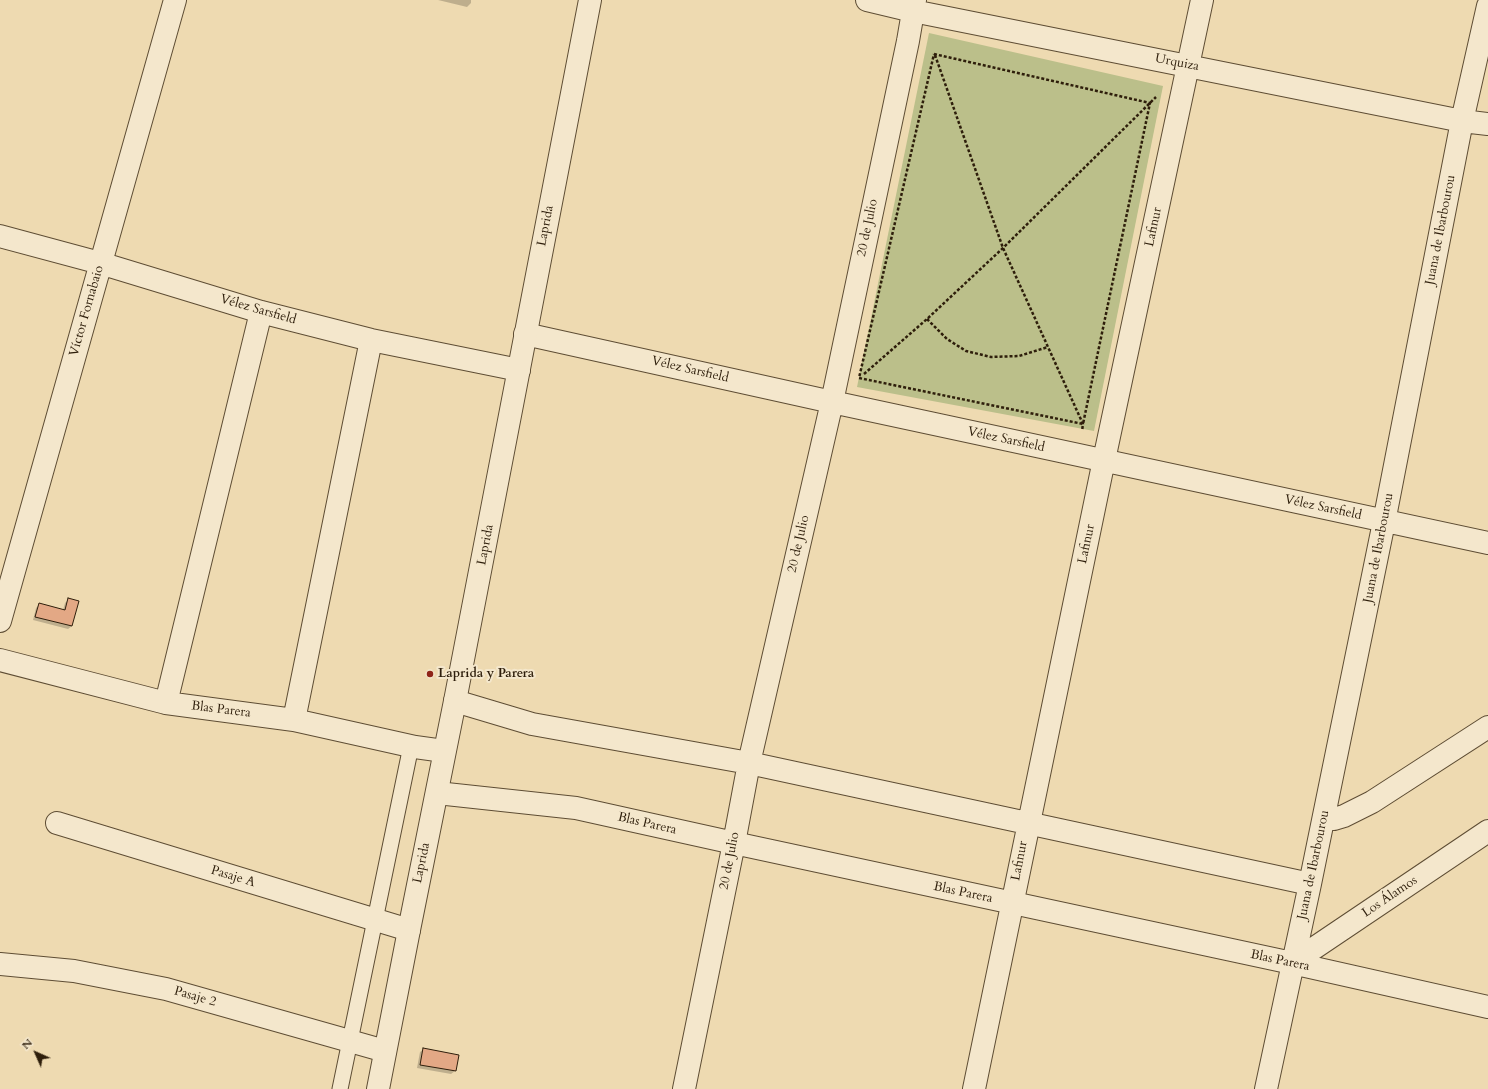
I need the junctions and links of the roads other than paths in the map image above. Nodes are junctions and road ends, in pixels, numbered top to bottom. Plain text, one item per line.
1 (175, 0) edge
2 (590, 0) edge
3 (867, 0) edge
4 (1202, 0) edge
5 (914, 5) edge
6 (1488, 6) edge
7 (1189, 65) junction
8 (1462, 121) junction
9 (1488, 124) edge
10 (0, 236) edge
11 (100, 263) junction
12 (261, 312) junction
13 (525, 334) junction
14 (371, 340) junction
15 (519, 370) junction
16 (832, 402) junction
17 (1104, 460) junction
18 (1384, 522) junction
19 (1488, 543) edge
20 (0, 621) edge
21 (0, 660) edge
22 (456, 701) junction
23 (166, 703) junction
24 (294, 720) junction
25 (1488, 727) edge
26 (411, 746) junction
27 (444, 751) junction
28 (749, 763) junction
29 (436, 793) junction
30 (1324, 818) junction
31 (1028, 822) junction
32 (57, 824) dead end
33 (1488, 831) edge
34 (734, 843) junction
35 (1310, 884) junction
36 (1012, 903) junction
37 (375, 920) junction
38 (409, 930) junction
39 (1292, 963) junction
40 (0, 964) edge
41 (1488, 1007) edge
42 (350, 1041) junction
43 (385, 1051) junction
44 (340, 1089) edge
45 (378, 1089) edge
46 (684, 1089) edge
47 (974, 1089) edge
48 (1266, 1089) edge

1 - 11 street, Víctor Fornabaio
2 - 13 street, Laprida
3 - 5 street, Urquiza
4 - 7 street, Lafinur
5 - 7 street, Urquiza
5 - 16 street, 20 de Julio
6 - 8 street, Juana de Ibarbourou
7 - 8 street, Urquiza
7 - 17 street, Lafinur
8 - 9 street, Urquiza
8 - 18 street, Juana de Ibarbourou
10 - 11 street, Vélez Sarsfield
11 - 12 street, Vélez Sarsfield
11 - 20 street, Víctor Fornabaio
12 - 14 street, Vélez Sarsfield
12 - 23 street
13 - 15 street, Laprida
13 - 16 street, Vélez Sarsfield
14 - 15 street, Vélez Sarsfield
14 - 24 street
15 - 22 street, Laprida
16 - 17 street, Vélez Sarsfield
16 - 28 street, 20 de Julio
17 - 18 street, Vélez Sarsfield
17 - 31 street, Lafinur
18 - 19 street, Vélez Sarsfield
18 - 30 street, Juana de Ibarbourou
21 - 23 street, Blas Parera
22 - 27 street, Laprida
22 - 28 street
23 - 24 street, Blas Parera
24 - 26 street, Blas Parera
25 - 30 street
26 - 27 street, Blas Parera
26 - 37 lane
27 - 29 street, Laprida
28 - 31 street
28 - 34 street, 20 de Julio
29 - 34 street, Blas Parera
29 - 38 street, Laprida
30 - 35 street, Juana de Ibarbourou
31 - 35 street
31 - 36 street, Lafinur
32 - 37 street, Pasaje A
33 - 39 street, Los Álamos
34 - 36 street, Blas Parera
34 - 46 street, 20 de Julio
35 - 39 street, Juana de Ibarbourou
36 - 39 street, Blas Parera
36 - 47 street, Lafinur
37 - 38 street, Pasaje A
37 - 42 lane
38 - 43 street, Laprida
39 - 41 street, Blas Parera
39 - 48 street, Juana de Ibarbourou
40 - 42 street, Pasaje 2
42 - 43 street, Pasaje 2
42 - 44 lane
43 - 45 street, Laprida

